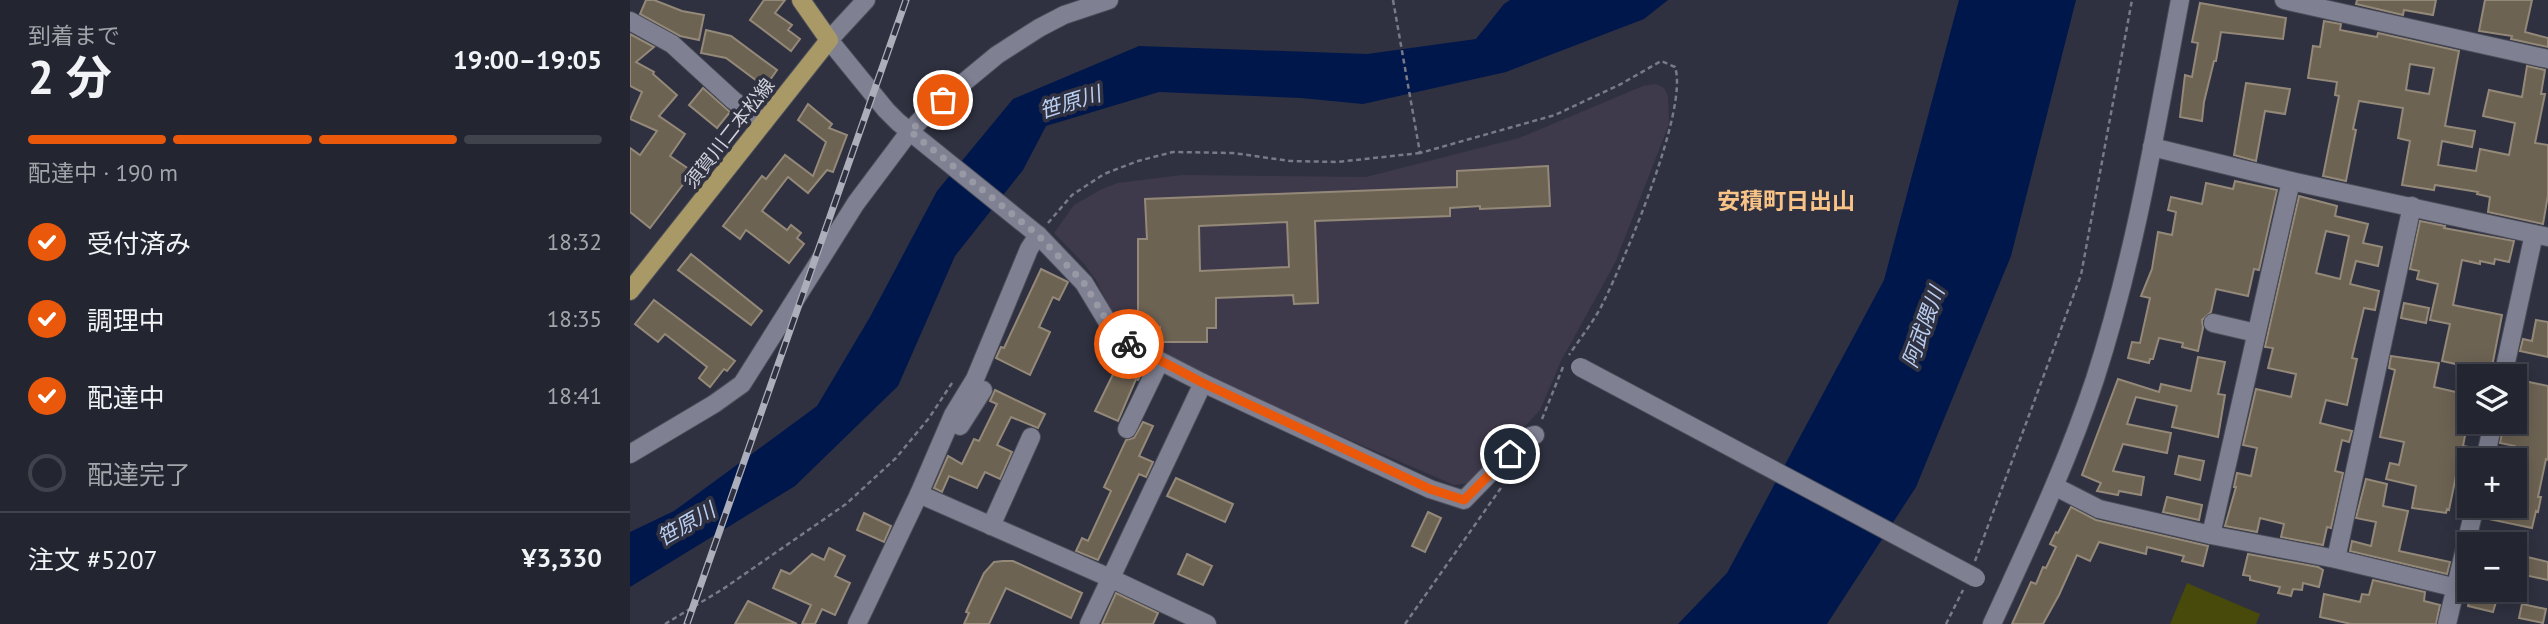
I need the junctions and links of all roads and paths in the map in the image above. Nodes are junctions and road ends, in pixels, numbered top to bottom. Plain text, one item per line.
1 (801, 0) edge
2 (866, 0) edge
3 (1109, 0) edge
4 (1393, 0) edge
5 (2132, 0) edge
6 (2180, 0) edge
7 (2284, 0) edge
8 (630, 21) edge
9 (830, 40) junction
10 (2548, 59) edge
11 (764, 122) junction
12 (914, 134) junction
13 (2152, 147) junction
14 (1420, 153) junction
15 (2291, 181) junction
16 (2412, 206) junction
17 (1034, 232) junction
18 (2544, 235) edge
19 (633, 280) edge
20 (2213, 323) dead end
21 (2256, 333) junction
22 (1160, 361) junction
23 (2506, 364) edge
24 (1580, 367) dead end
25 (955, 377) dead end
26 (1203, 383) junction
27 (983, 390) dead end
28 (1127, 429) dead end
29 (1535, 435) joint
30 (1031, 438) dead end
31 (941, 440) junction
32 (630, 454) edge
33 (1506, 481) dead end
34 (2056, 487) junction
35 (919, 494) junction
36 (991, 526) junction
37 (2211, 535) junction
38 (2336, 559) junction
39 (1971, 577) junction
40 (1110, 578) junction
41 (2457, 588) joint
42 (665, 624) edge
43 (857, 624) edge
44 (1088, 624) edge
45 (1207, 624) edge
46 (1405, 624) edge
47 (1946, 624) edge
48 (1992, 624) edge
49 (2447, 624) edge

1 - 9 main road
2 - 9 street
3 - 12 street
4 - 14 path
5 - 39 path
6 - 13 street
7 - 10 street
8 - 11 street
9 - 11 main road, 須賀川二本松線
9 - 12 street
11 - 19 main road, 須賀川二本松線
12 - 17 street
12 - 32 street
13 - 15 street
13 - 34 street
14 - 17 path
14 - 29 path
15 - 16 street
15 - 21 street
16 - 18 street
16 - 38 street
17 - 22 street
17 - 31 street
18 - 23 street
20 - 21 street
21 - 37 street
22 - 26 street
22 - 28 street
24 - 39 street, bridge
25 - 42 path
26 - 29 street
26 - 40 street
27 - 31 street
30 - 36 street
31 - 35 street
33 - 46 path
34 - 37 street
34 - 48 street
35 - 36 street
35 - 43 street
36 - 40 street
37 - 38 street
38 - 41 street
39 - 47 path
40 - 44 street
40 - 45 street
41 - 49 street

